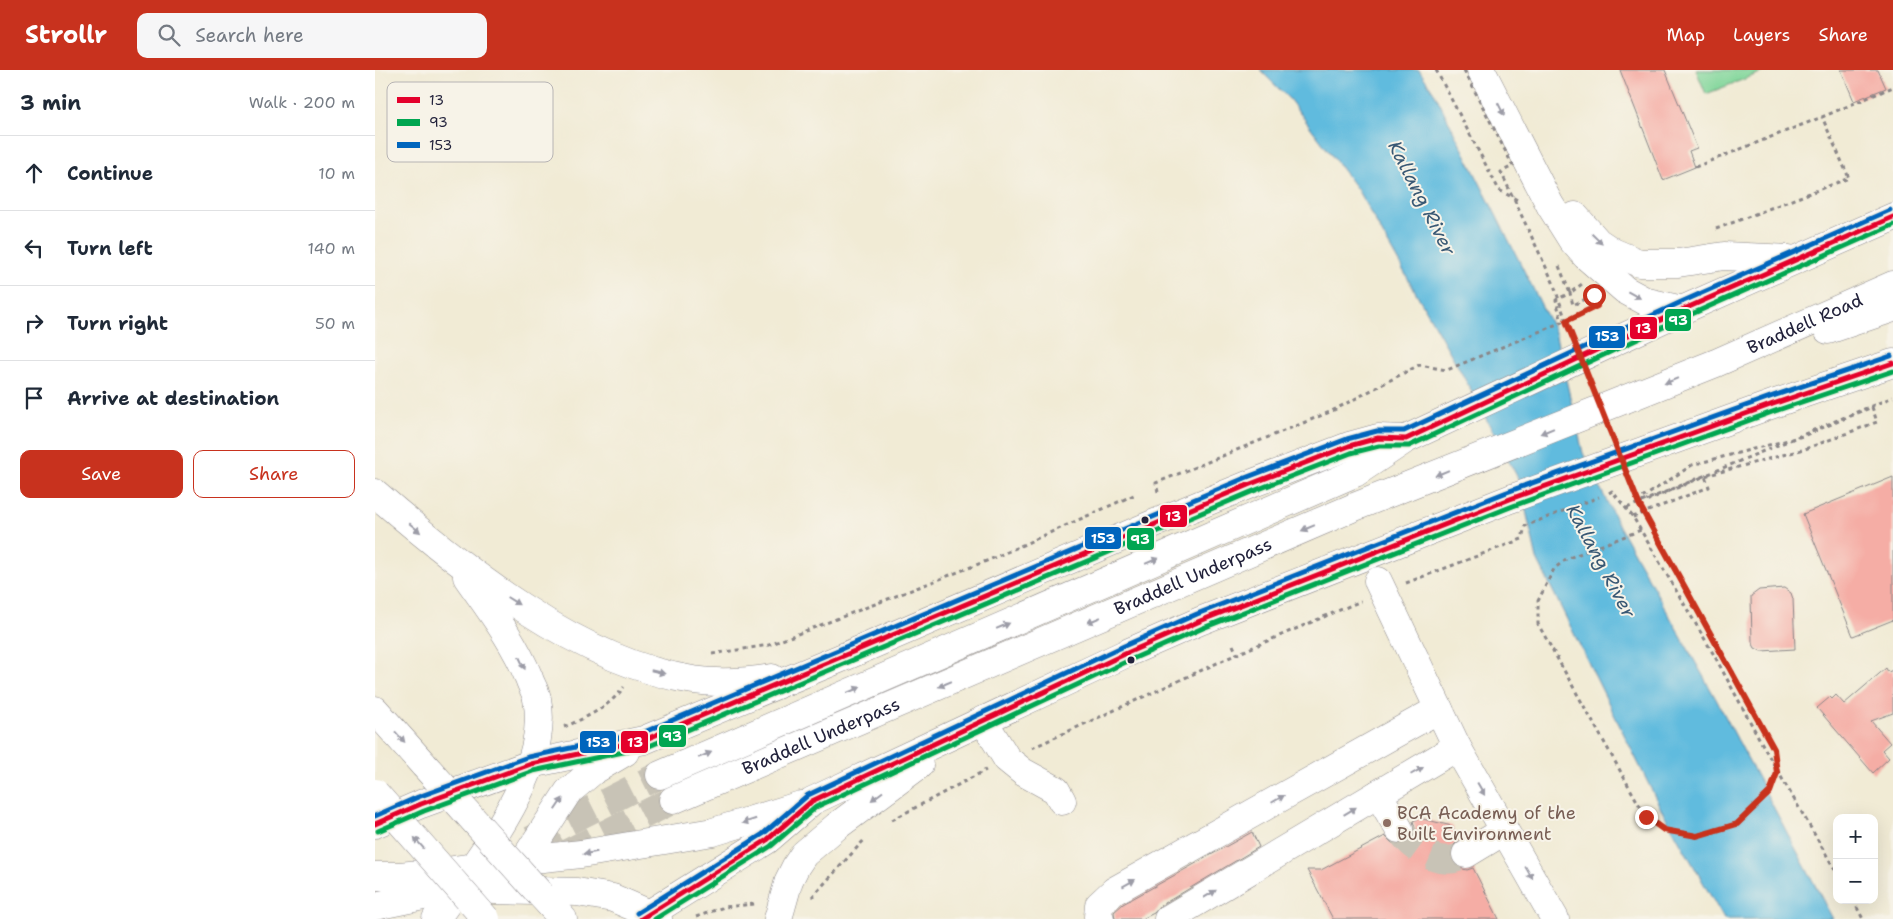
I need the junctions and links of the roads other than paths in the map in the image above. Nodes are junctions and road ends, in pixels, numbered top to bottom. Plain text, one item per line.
1 (1481, 70) edge
2 (1521, 147) junction
3 (1893, 216) edge
4 (1796, 259) junction
5 (1893, 285) edge
6 (1893, 308) edge
7 (1682, 310) junction
8 (1717, 363) junction
9 (1893, 363) edge
10 (1406, 439) junction
11 (375, 494) edge
12 (458, 563) junction
13 (1380, 586) road end
14 (846, 656) junction
15 (1439, 709) junction
16 (375, 710) edge
17 (983, 720) junction
18 (957, 734) junction
19 (644, 740) junction
20 (1457, 747) junction
21 (531, 764) junction
22 (660, 775) tunnel mouth
23 (375, 793) edge
24 (1378, 794) junction
25 (673, 800) tunnel mouth
26 (812, 801) junction
27 (1062, 801) dead end
28 (375, 824) edge
29 (1399, 829) tunnel mouth
30 (1504, 831) junction
31 (1466, 854) tunnel mouth
32 (524, 860) junction
33 (375, 876) edge
34 (464, 878) junction
35 (506, 889) junction
36 (375, 906) edge
37 (780, 913) edge
38 (650, 917) edge
39 (1097, 918) edge
40 (437, 919) edge
41 (488, 919) edge
42 (563, 919) edge
43 (1168, 919) edge
44 (1555, 919) edge

1 -> 2 main road
2 -> 4 main road
2 -> 7 main road
3 - 4 main road
4 - 7 main road
5 - 8 main road, Braddell Road
6 - 8 main road
7 - 10 main road
8 -> 25 main road, Braddell Underpass
9 - 17 main road
10 - 14 main road
22 -> 10 main road, Braddell Underpass
11 -> 12 main road
12 -> 14 main road
12 -> 21 main road
13 - 15 main road
14 - 19 main road
15 - 20 main road
39 -> 15 main road
16 -> 42 main road, bridge
17 - 18 main road
17 - 27 main road
18 - 26 main road
18 -> 37 main road
19 - 21 main road
32 -> 19 main road
24 -> 20 main road
20 -> 30 main road
21 - 28 main road
21 - 34 main road
41 -> 23 main road, bridge
24 - 29 main road
43 -> 24 main road
26 -> 32 main road
26 - 38 main road
30 - 31 main road
30 -> 44 main road
32 - 34 main road
32 - 35 main road
33 - 34 main road
34 - 35 main road
34 - 36 main road
34 - 40 main road
35 - 38 main road
35 - 41 main road

